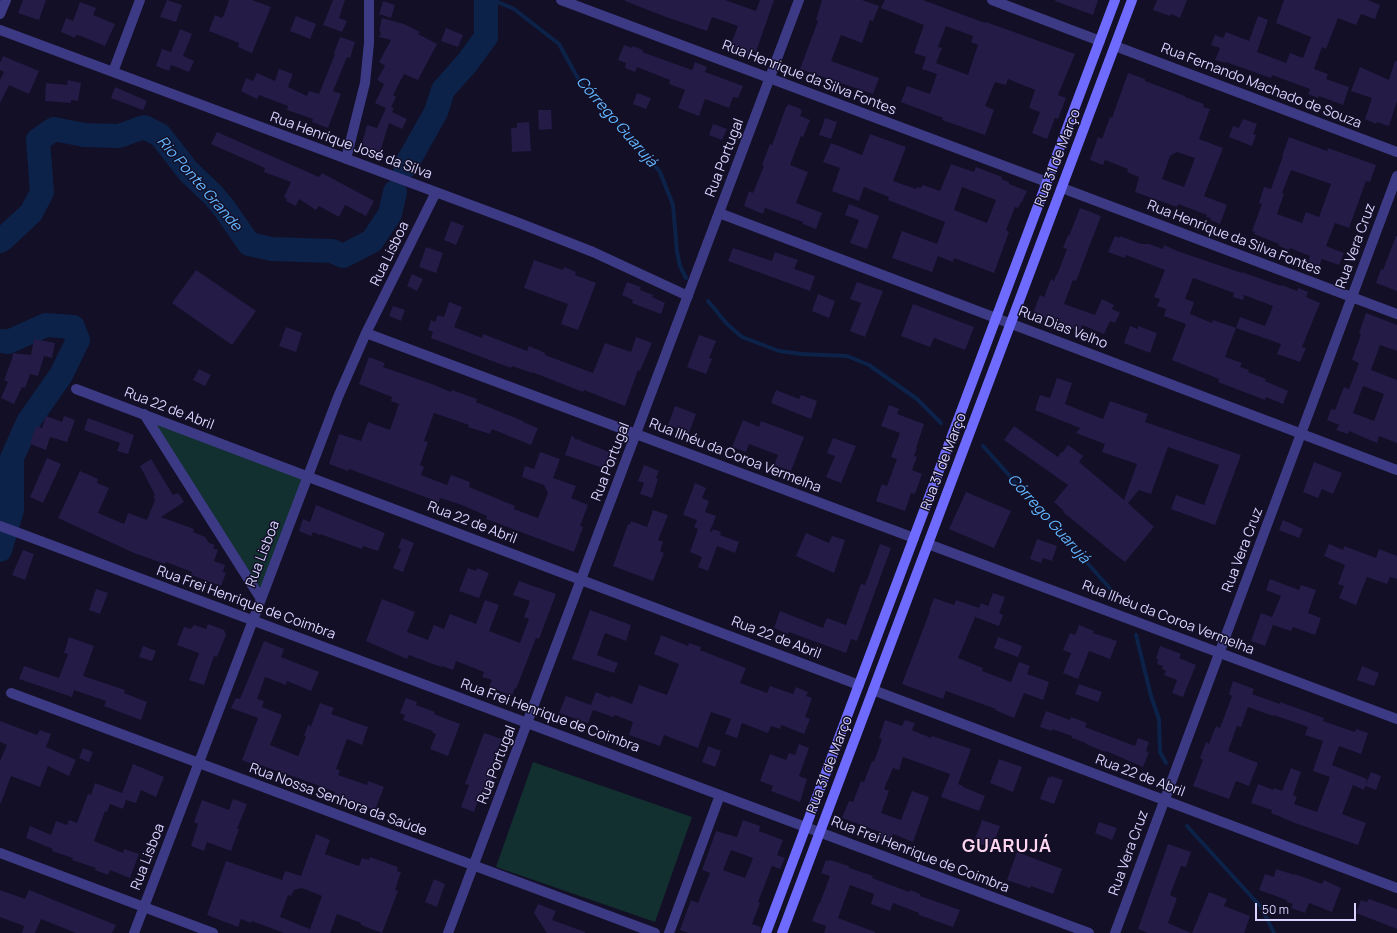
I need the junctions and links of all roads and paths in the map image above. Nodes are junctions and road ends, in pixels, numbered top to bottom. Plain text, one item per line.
1 (6, 0) edge
2 (140, 0) edge
3 (369, 0) edge
4 (561, 0) edge
5 (799, 0) edge
6 (992, 0) edge
7 (1115, 0) edge
8 (1132, 0) edge
9 (0, 14) edge
10 (0, 30) edge
11 (1100, 40) junction
12 (1115, 46) junction
13 (113, 72) junction
14 (770, 78) junction
15 (1397, 152) edge
16 (346, 159) junction
17 (1397, 176) edge
18 (1047, 182) junction
19 (1062, 188) junction
20 (436, 192) junction
21 (719, 213) junction
22 (688, 296) junction
23 (1352, 297) junction
24 (1397, 314) edge
25 (996, 318) junction
26 (1011, 323) junction
27 (366, 333) junction
28 (76, 388) dead end
29 (144, 414) junction
30 (1301, 433) junction
31 (636, 434) junction
32 (1397, 470) edge
33 (308, 476) junction
34 (0, 526) edge
35 (914, 538) junction
36 (928, 544) junction
37 (581, 580) junction
38 (261, 599) junction
39 (253, 620) junction
40 (1219, 652) junction
41 (859, 685) junction
42 (873, 690) junction
43 (11, 693) dead end
44 (1397, 719) edge
45 (527, 723) junction
46 (199, 763) junction
47 (720, 795) junction
48 (1164, 800) junction
49 (806, 827) junction
50 (820, 832) junction
51 (0, 853) edge
52 (474, 865) junction
53 (1397, 888) edge
54 (144, 907) junction
55 (134, 933) edge
56 (213, 933) edge
57 (448, 933) edge
58 (655, 933) edge
59 (669, 933) edge
60 (766, 933) edge
61 (782, 933) edge
62 (1089, 933) edge
63 (1115, 933) edge

1 - 9 street
2 - 13 street
3 - 16 street
4 - 14 street, Rua Henrique da Silva Fontes
5 - 14 street, Rua Portugal
6 - 11 street
7 - 11 main road, Rua 31 de Março
8 - 12 main road, Rua 31 de Março
10 - 13 street, Rua Henrique José da Silva
11 - 18 main road, Rua 31 de Março
12 - 15 street, Rua Fernando Machado de Souza
12 - 19 main road, Rua 31 de Março
13 - 16 street, Rua Henrique José da Silva
14 - 18 street, Rua Henrique da Silva Fontes
14 - 21 street, Rua Portugal
16 - 20 street, Rua Henrique José da Silva
17 - 23 street, Rua Vera Cruz
18 - 25 main road, Rua 31 de Março
19 - 23 street, Rua Henrique da Silva Fontes
19 - 26 main road, Rua 31 de Março
20 - 22 street, Rua Henrique José da Silva
20 - 27 street, Rua Lisboa
21 - 22 street, Rua Portugal
21 - 25 street, Rua Dias Velho
22 - 31 street, Rua Portugal
23 - 24 street, Rua Henrique da Silva Fontes
23 - 30 street, Rua Vera Cruz
25 - 26 street, Rua Dias Velho
25 - 35 main road, Rua 31 de Março
26 - 30 street, Rua Dias Velho
26 - 36 main road, Rua 31 de Março
27 - 31 street, Rua Ilhéu da Coroa Vermelha
27 - 33 street, Rua Lisboa
28 - 29 street, Rua 22 de Abril
29 - 33 street, Rua 22 de Abril
29 - 38 street
30 - 32 street, Rua Dias Velho
30 - 40 street, Rua Vera Cruz
31 - 35 street, Rua Ilhéu da Coroa Vermelha
31 - 37 street, Rua Portugal
33 - 37 street, Rua 22 de Abril
33 - 38 street, Rua Lisboa
34 - 39 street, Rua Frei Henrique de Coimbra
35 - 41 main road, Rua 31 de Março
36 - 40 street, Rua Ilhéu da Coroa Vermelha
36 - 42 main road, Rua 31 de Março
37 - 41 street, Rua 22 de Abril
37 - 45 street, Rua Portugal
38 - 39 street, Rua Lisboa
39 - 45 street, Rua Frei Henrique de Coimbra
39 - 46 street, Rua Lisboa
40 - 44 street, Rua Ilhéu da Coroa Vermelha
40 - 48 street, Rua Vera Cruz
41 - 49 main road, Rua 31 de Março
42 - 48 street, Rua 22 de Abril
42 - 50 main road, Rua 31 de Março
43 - 46 street, Rua Nossa Senhora da Saúde
45 - 47 street, Rua Frei Henrique de Coimbra
45 - 52 street, Rua Portugal
46 - 52 street, Rua Nossa Senhora da Saúde
46 - 54 street, Rua Lisboa
47 - 49 street, Rua Frei Henrique de Coimbra
47 - 59 street
48 - 53 street, Rua 22 de Abril
48 - 63 street, Rua Vera Cruz
49 - 50 street, Rua Frei Henrique de Coimbra
49 - 60 main road, Rua 31 de Março
50 - 61 main road, Rua 31 de Março
50 - 62 street, Rua Frei Henrique de Coimbra
51 - 54 street
52 - 57 street, Rua Portugal
52 - 58 street, Rua Nossa Senhora da Saúde
54 - 55 street, Rua Lisboa
54 - 56 street

